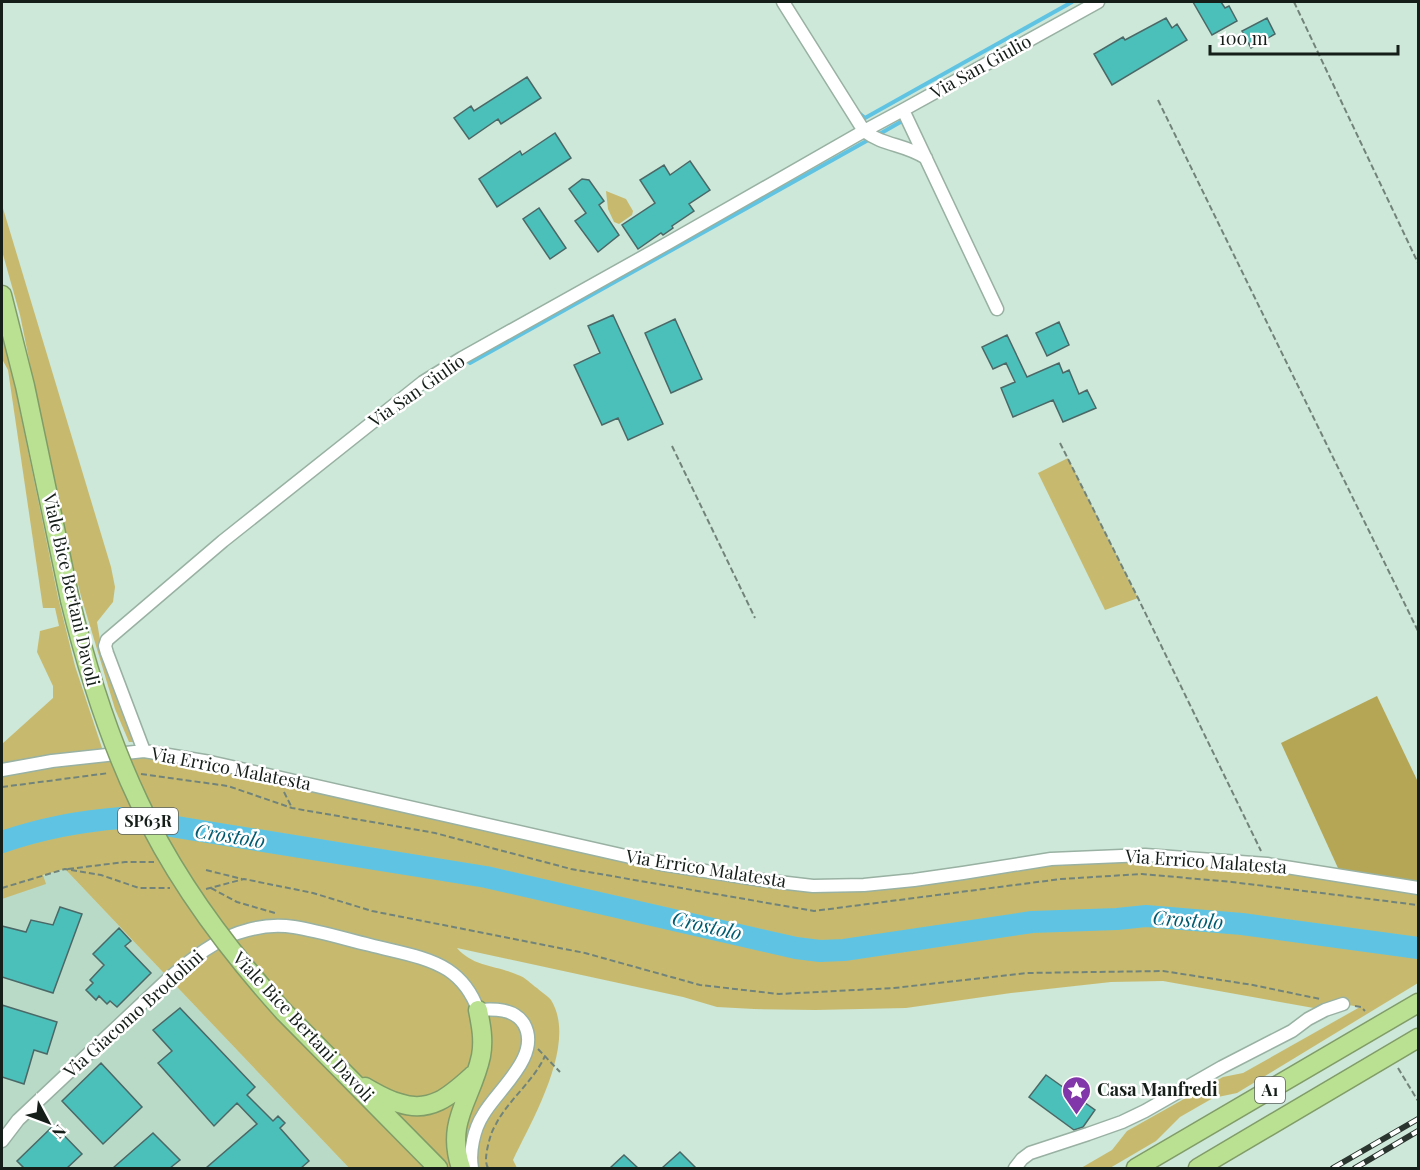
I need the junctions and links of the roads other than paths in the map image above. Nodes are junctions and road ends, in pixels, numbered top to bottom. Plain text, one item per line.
1 (783, 2) edge
2 (1098, 2) edge
3 (903, 110) junction
4 (864, 131) junction
5 (926, 158) junction
6 (2, 295) edge
7 (997, 309) dead end
8 (144, 751) junction
9 (2, 770) edge
10 (1419, 888) edge
11 (1343, 1004) road end
12 (1412, 1007) edge
13 (478, 1010) junction
14 (1419, 1038) edge
15 (477, 1072) junction
16 (353, 1081) junction
17 (2, 1141) edge
18 (438, 1168) edge
19 (461, 1168) edge
20 (472, 1168) edge
21 (1015, 1168) edge
22 (1136, 1168) edge
23 (1198, 1168) edge

1 - 4 street
2 - 3 street, Via San Giulio
3 - 4 street, Via San Giulio
3 - 5 street
4 - 5 street
4 - 8 street, Via San Giulio
5 - 7 street
6 - 16 highway, Viale Bice Bertani Davoli / SP63R, bridge
8 - 9 street, Via Errico Malatesta
8 - 10 street, Via Errico Malatesta
11 - 21 street
12 - 22 highway, A1
13 - 15 highway
13 - 17 street, Via Giacomo Brodolini
13 - 20 street
14 - 23 highway, A1
15 - 16 highway
15 - 19 highway
16 - 18 highway, Viale Bice Bertani Davoli / SP63R

